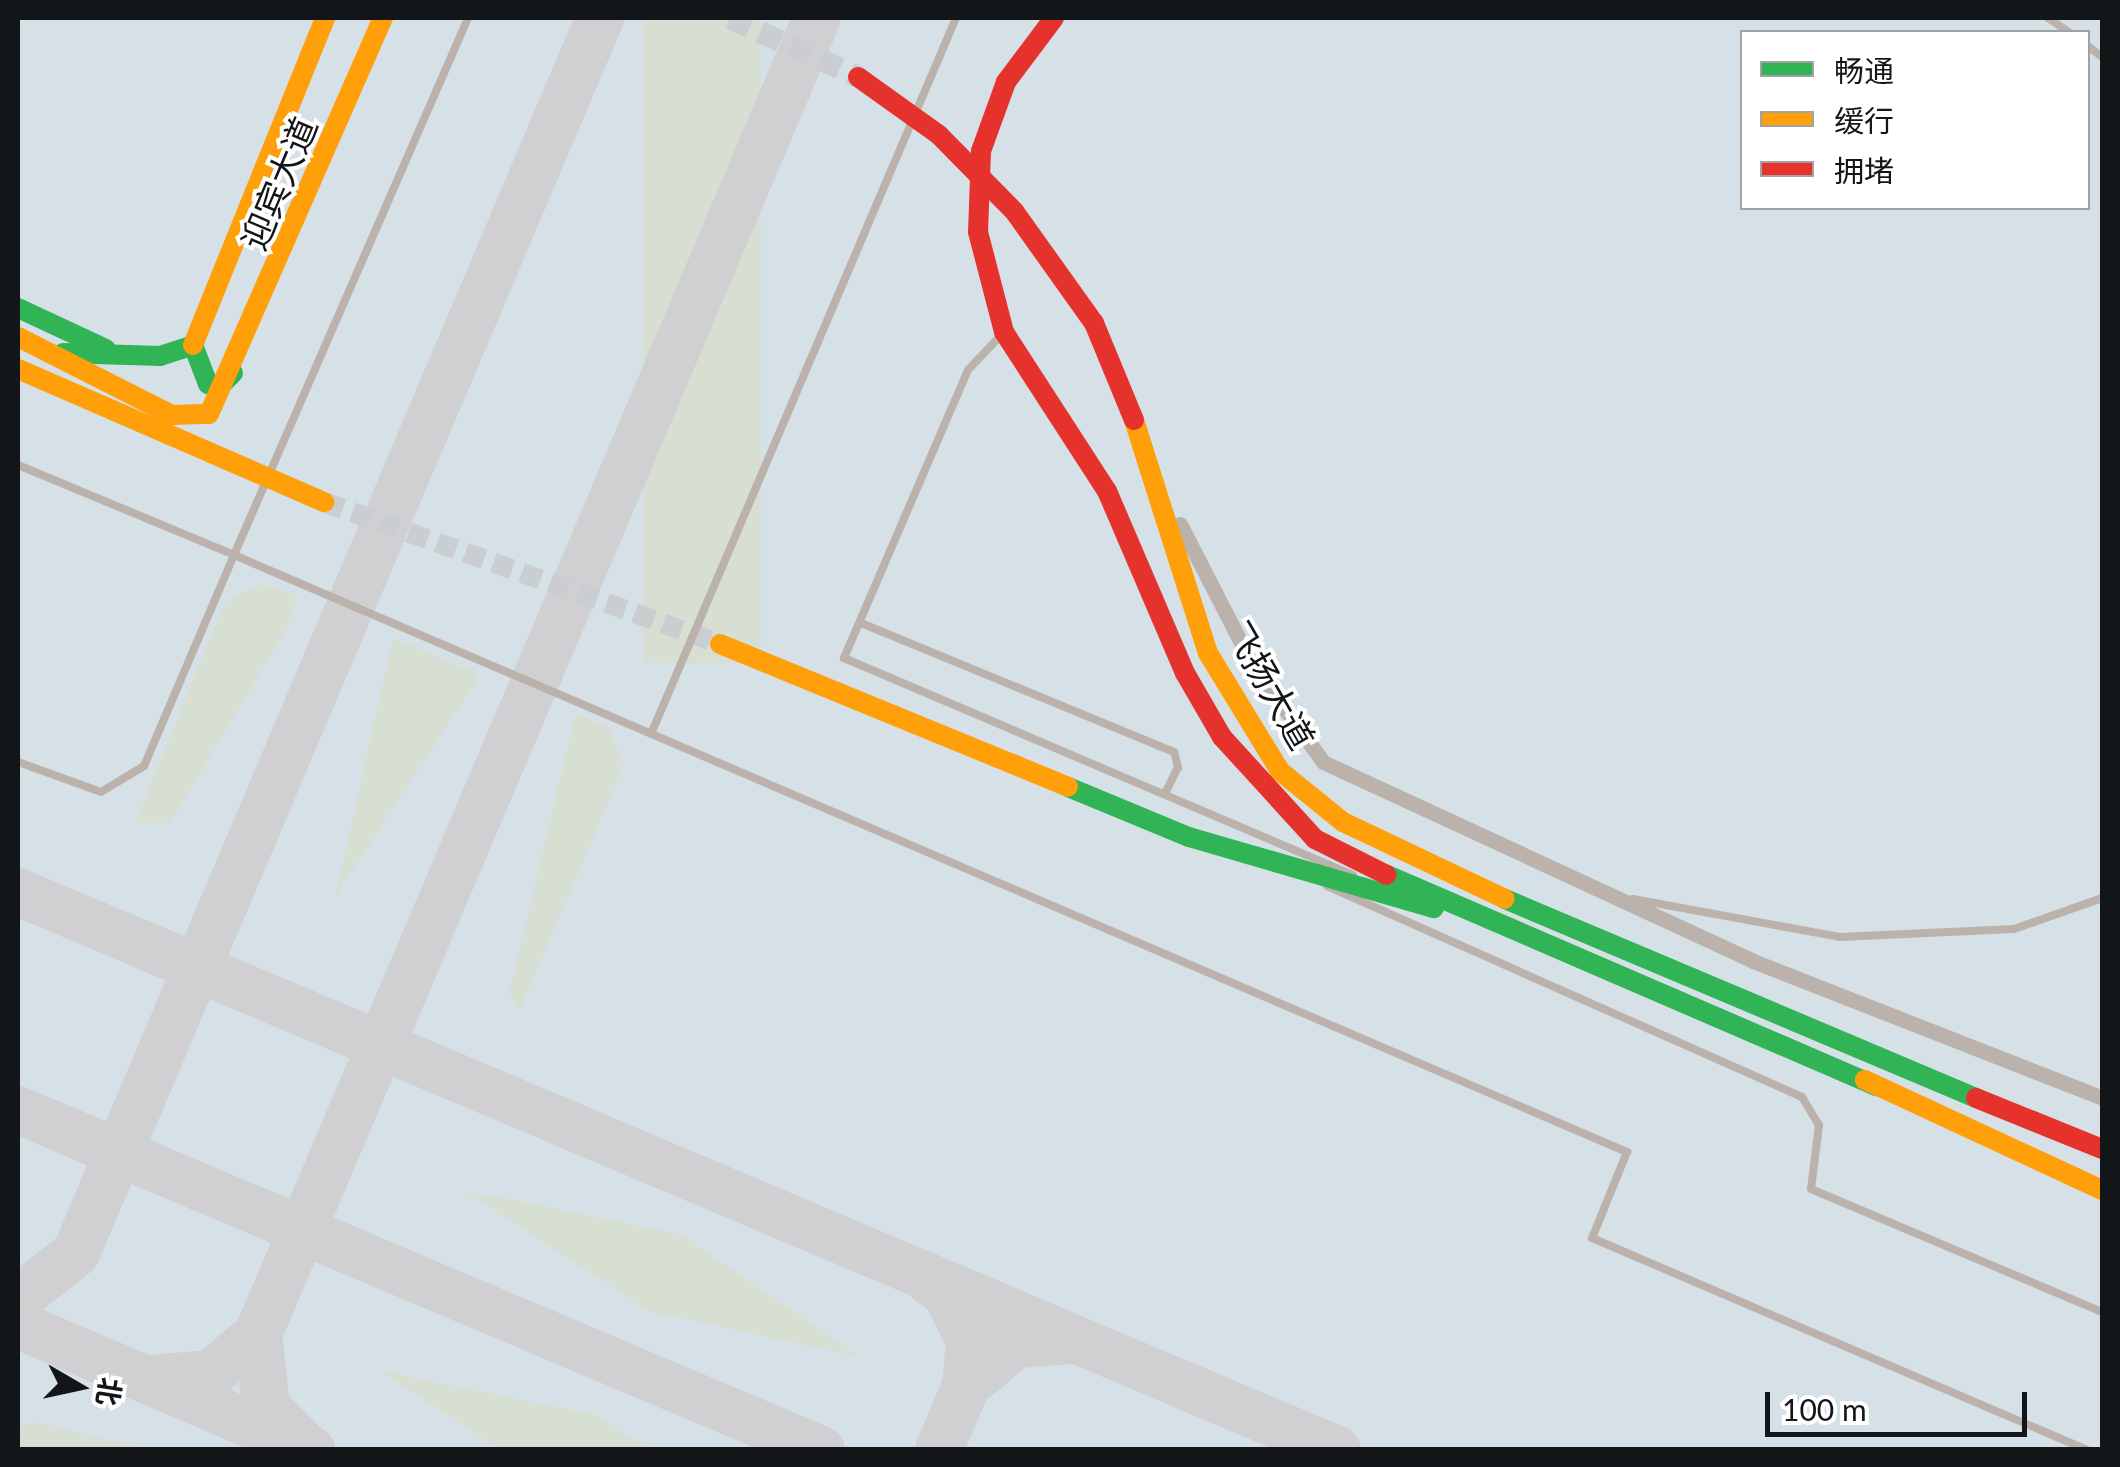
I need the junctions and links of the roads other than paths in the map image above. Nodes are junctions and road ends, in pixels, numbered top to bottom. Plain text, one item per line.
1 (325, 18) edge
2 (383, 18) edge
3 (468, 18) edge
4 (956, 18) edge
5 (1054, 18) edge
6 (858, 77) tunnel mouth
7 (18, 308) edge
8 (1004, 332) junction
9 (18, 336) edge
10 (194, 345) junction
11 (61, 352) junction
12 (117, 354) junction
13 (18, 369) edge
14 (233, 373) junction
15 (18, 465) edge
16 (1162, 490) junction
17 (324, 502) tunnel mouth
18 (234, 555) junction
19 (861, 623) junction
20 (720, 644) tunnel mouth
21 (651, 734) junction
22 (18, 762) edge
23 (1165, 794) junction
24 (1295, 872) junction
25 (1599, 892) junction
26 (2102, 898) edge
27 (1406, 901) junction
28 (1478, 918) junction
29 (1633, 959) junction
30 (1876, 1086) junction
31 (2102, 1098) edge
32 (2102, 1150) edge
33 (2102, 1190) edge
34 (2102, 1312) edge
35 (2086, 1450) edge

1 - 10 main road, 迎宾大道
2 - 14 main road, 迎宾大道
3 - 18 lane
4 - 21 lane
5 - 8 main road, bridge
6 - 16 main road, 飞扬大道
7 - 12 main road
8 - 19 lane
8 - 28 main road, bridge
9 - 11 main road
10 - 12 main road
10 - 14 main road
11 - 12 main road
11 - 14 main road, 迎宾大道
13 - 17 main road
15 - 18 lane
16 - 25 street
16 - 29 main road, 飞扬大道
18 - 21 lane
18 - 22 lane
19 - 23 lane
19 - 23 lane
20 - 24 main road
21 - 35 lane
23 - 27 lane
24 - 27 main road
24 - 34 lane
25 - 26 lane
25 - 31 street
27 - 28 main road
28 - 30 main road
29 - 30 main road
29 - 32 main road, 飞扬大道
30 - 33 main road

